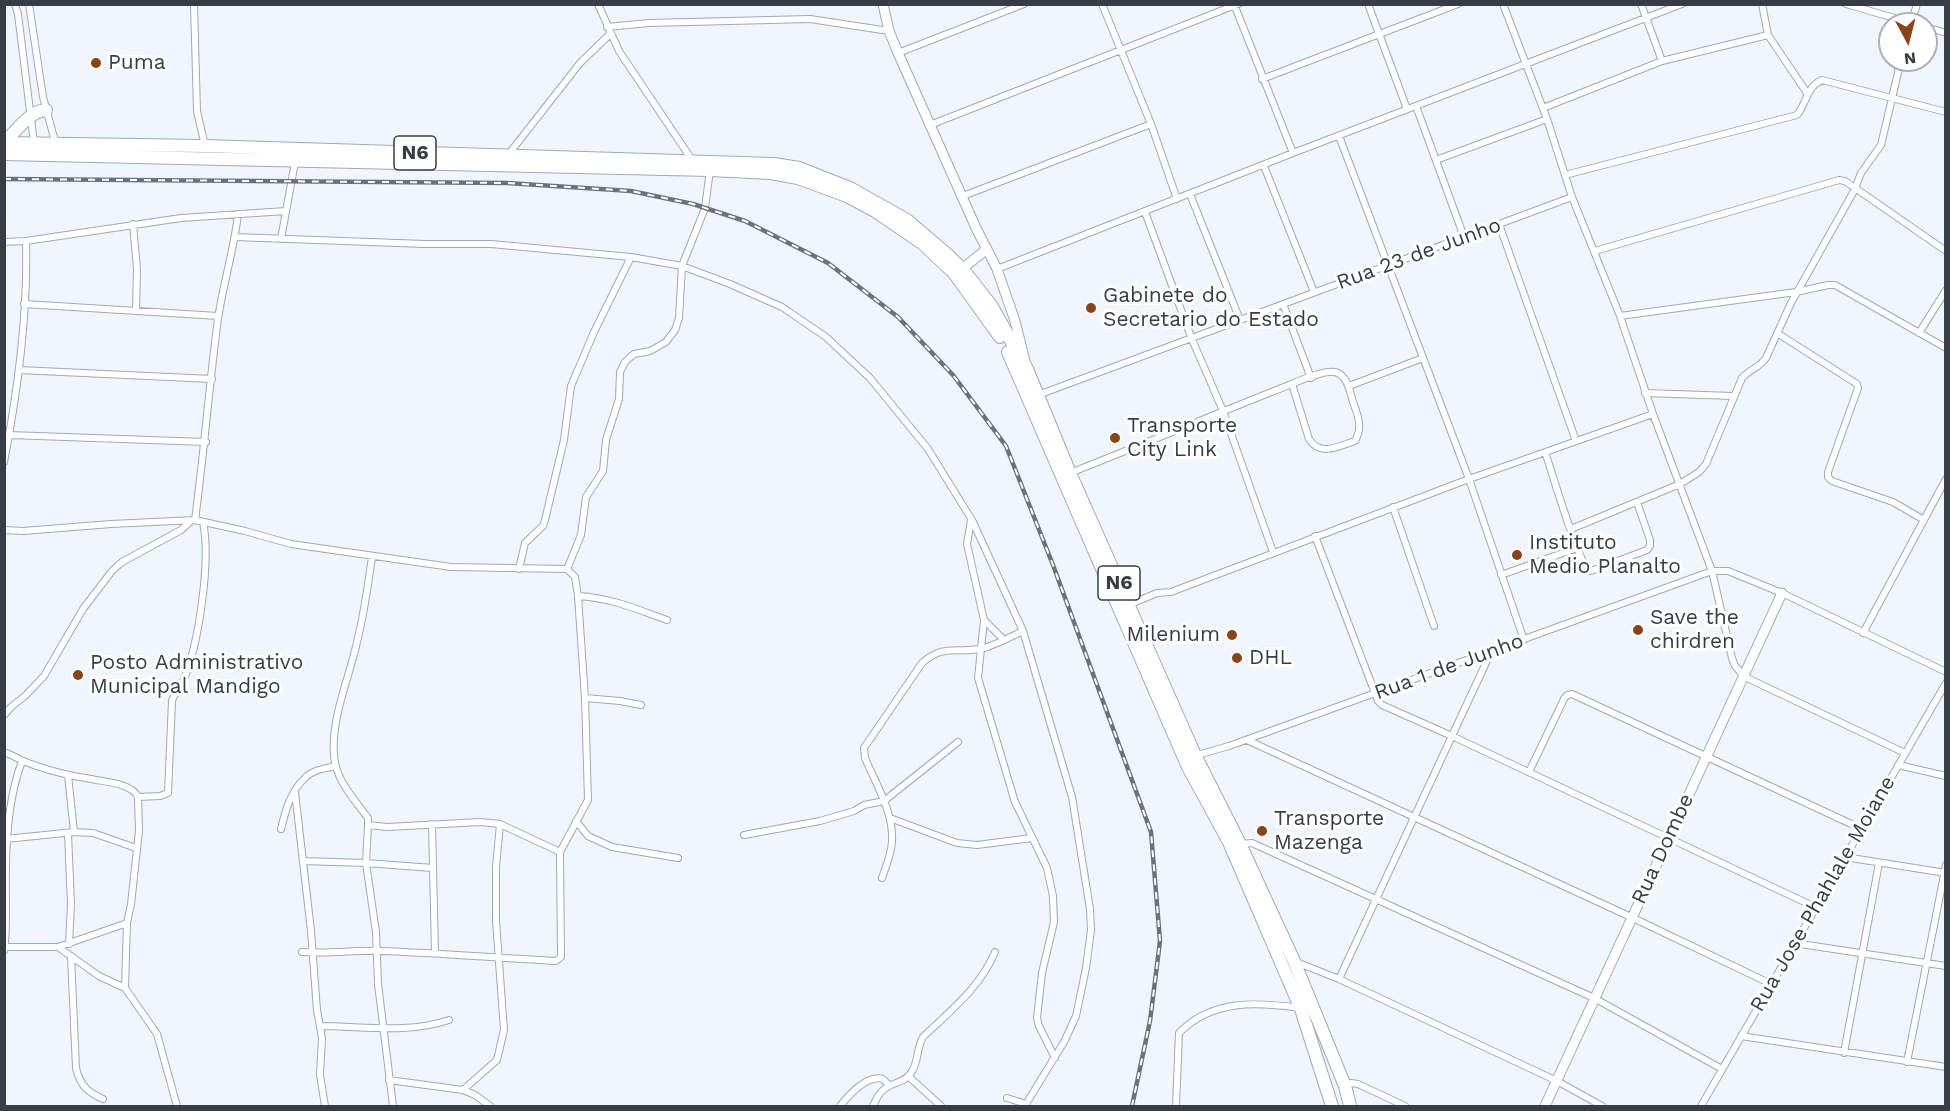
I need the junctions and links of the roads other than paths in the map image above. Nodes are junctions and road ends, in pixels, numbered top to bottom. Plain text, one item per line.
1 (15, 4) edge
2 (29, 4) edge
3 (194, 4) edge
4 (598, 4) edge
5 (884, 4) edge
6 (1024, 4) edge
7 (1102, 4) edge
8 (1368, 4) edge
9 (1458, 4) edge
10 (1503, 4) edge
11 (1641, 4) edge
12 (1682, 4) edge
13 (1762, 4) edge
14 (1846, 4) edge
15 (1236, 5) edge
16 (1878, 14) edge
17 (1645, 17) junction
18 (607, 27) junction
19 (889, 32) junction
20 (1379, 33) junction
21 (610, 34) junction
22 (1768, 35) junction
23 (1121, 50) junction
24 (898, 53) junction
25 (1662, 61) junction
26 (1525, 64) junction
27 (1898, 72) edge
28 (1262, 79) junction
29 (1807, 93) junction
30 (1891, 99) junction
31 (1416, 106) junction
32 (1543, 108) junction
33 (1407, 109) junction
34 (46, 110) junction
35 (1946, 112) edge
36 (30, 116) junction
37 (1547, 119) junction
38 (1151, 124) junction
39 (930, 125) junction
40 (1339, 136) junction
41 (4, 142) edge
42 (205, 146) junction
43 (35, 149) junction
44 (56, 149) junction
45 (1293, 153) junction
46 (4, 154) edge
47 (508, 156) junction
48 (1436, 160) junction
49 (692, 161) junction
50 (295, 162) junction
51 (1264, 166) junction
52 (710, 170) junction
53 (1565, 175) junction
54 (1855, 189) junction
55 (1190, 195) junction
56 (963, 196) junction
57 (1572, 196) junction
58 (1177, 199) junction
59 (286, 211) junction
60 (1145, 212) junction
61 (238, 214) junction
62 (133, 224) junction
63 (1499, 224) junction
64 (236, 237) junction
65 (1464, 237) junction
66 (281, 239) junction
67 (26, 241) junction
68 (4, 242) edge
69 (987, 249) junction
70 (1595, 251) junction
71 (1946, 251) edge
72 (630, 257) junction
73 (682, 266) junction
74 (1387, 266) junction
75 (962, 269) junction
76 (997, 269) junction
77 (1946, 290) edge
78 (1314, 292) junction
79 (1796, 292) junction
80 (24, 304) junction
81 (1283, 304) junction
82 (136, 311) junction
83 (218, 316) junction
84 (1620, 316) junction
85 (1240, 320) junction
86 (1777, 333) junction
87 (1919, 333) junction
88 (1191, 337) junction
89 (1946, 348) edge
90 (1423, 358) junction
91 (1027, 369) junction
92 (19, 370) junction
93 (1311, 378) junction
94 (212, 379) junction
95 (1292, 384) junction
96 (1349, 386) junction
97 (1645, 393) junction
98 (1733, 396) junction
99 (1034, 397) junction
100 (1223, 411) junction
101 (1653, 414) junction
102 (9, 435) junction
103 (1576, 441) junction
104 (206, 442) junction
105 (1545, 452) junction
106 (4, 462) edge
107 (1070, 473) junction
108 (1469, 479) junction
109 (1946, 479) edge
110 (1680, 484) junction
111 (1637, 502) junction
112 (1393, 507) junction
113 (972, 520) junction
114 (1924, 520) junction
115 (196, 521) junction
116 (1571, 529) junction
117 (4, 530) edge
118 (1315, 536) junction
119 (1577, 548) junction
120 (1273, 552) junction
121 (372, 557) junction
122 (519, 569) junction
123 (567, 569) junction
124 (1712, 571) junction
125 (1501, 575) junction
126 (1782, 593) junction
127 (578, 596) junction
128 (1128, 605) junction
129 (667, 620) dead end
130 (984, 620) junction
131 (1434, 626) dead end
132 (1023, 631) junction
133 (1863, 633) junction
134 (1004, 640) junction
135 (1524, 640) junction
136 (980, 649) junction
137 (1491, 652) junction
138 (1946, 672) edge
139 (1745, 676) junction
140 (1946, 683) edge
141 (1375, 693) junction
142 (585, 698) junction
143 (641, 705) dead end
144 (4, 715) edge
145 (1452, 736) junction
146 (1246, 740) junction
147 (958, 742) dead end
148 (4, 752) edge
149 (1905, 753) junction
150 (1706, 755) junction
151 (1189, 756) junction
152 (22, 760) junction
153 (336, 765) junction
154 (1898, 765) junction
155 (1529, 772) junction
156 (68, 775) junction
157 (1946, 776) edge
158 (295, 792) junction
159 (138, 797) junction
160 (884, 801) junction
161 (1415, 817) junction
162 (890, 818) junction
163 (576, 821) junction
164 (432, 824) junction
165 (500, 824) junction
166 (368, 825) junction
167 (280, 829) dead end
168 (1862, 829) junction
169 (71, 833) junction
170 (744, 835) dead end
171 (1669, 837) junction
172 (1032, 838) junction
173 (6, 839) junction
174 (1240, 844) junction
175 (136, 848) junction
176 (560, 852) junction
177 (1845, 856) junction
178 (678, 858) dead end
179 (303, 861) junction
180 (366, 863) junction
181 (1879, 863) junction
182 (1946, 865) edge
183 (433, 868) junction
184 (1945, 872) edge
185 (882, 878) dead end
186 (1377, 899) junction
187 (1815, 907) junction
188 (1632, 917) junction
189 (127, 923) junction
190 (1794, 943) junction
191 (69, 944) junction
192 (58, 947) junction
193 (5, 948) edge
194 (376, 951) junction
195 (302, 952) dead end
196 (995, 952) dead end
197 (312, 953) junction
198 (435, 953) junction
199 (1863, 953) junction
200 (72, 956) junction
201 (499, 959) junction
202 (1294, 961) junction
203 (1927, 963) junction
204 (1946, 966) edge
205 (1339, 979) junction
206 (1771, 984) junction
207 (124, 988) junction
208 (1594, 998) junction
209 (1301, 1009) junction
210 (450, 1020) dead end
211 (320, 1026) junction
212 (383, 1028) junction
213 (1741, 1036) junction
214 (1844, 1053) junction
215 (1055, 1058) junction
216 (1907, 1062) junction
217 (1946, 1067) edge
218 (1722, 1069) junction
219 (908, 1076) junction
220 (389, 1080) junction
221 (1557, 1081) junction
222 (888, 1084) junction
223 (1345, 1086) junction
224 (463, 1090) junction
225 (1007, 1098) dead end
226 (103, 1099) dead end
227 (1026, 1105) edge
228 (177, 1107) edge
229 (325, 1107) edge
230 (393, 1107) edge
231 (490, 1107) edge
232 (840, 1107) edge
233 (873, 1107) edge
234 (941, 1107) edge
235 (1176, 1107) edge
236 (1332, 1107) edge
237 (1350, 1107) edge
238 (1405, 1107) edge
239 (1545, 1107) edge
240 (1602, 1107) edge
241 (1701, 1107) edge

1 - 36 street
2 - 34 street
3 - 42 street
4 - 18 street
5 - 19 street
6 - 24 street
7 - 23 street
8 - 20 street
9 - 20 street
10 - 26 street
11 - 17 street
12 - 17 street
13 - 22 street
14 - 16 street
15 - 23 street
15 - 28 street
17 - 25 street
17 - 26 street
18 - 19 street
18 - 21 street
19 - 24 street
20 - 28 street
20 - 33 street
21 - 47 street
21 - 49 street
22 - 25 street
22 - 29 street
23 - 38 street
23 - 39 street
24 - 39 street
25 - 32 street
26 - 31 street
26 - 32 street
27 - 30 street
28 - 45 street
29 - 30 street
29 - 53 street
30 - 35 street
30 - 54 street
31 - 33 street
31 - 48 street
32 - 37 street
33 - 40 street
34 - 36 highway
34 - 44 street
36 - 41 highway
36 - 43 street
37 - 48 street
37 - 53 street
38 - 56 street
38 - 58 street
39 - 56 street
40 - 45 street
40 - 74 street
41 - 43 highway, N6
42 - 44 highway, N6
42 - 47 highway, N6
43 - 44 highway, N6
43 - 46 highway, N6
44 - 50 highway, N6
45 - 51 street
47 - 49 highway, N6
48 - 65 street
49 - 75 highway, N6
50 - 52 highway, N6
50 - 59 street
51 - 55 street
51 - 78 street
52 - 73 street
52 - 99 highway, N6
53 - 57 street
54 - 70 street
54 - 71 street
54 - 79 street
55 - 58 street
55 - 85 street
56 - 69 street
57 - 63 street, Rua 23 de Junho
57 - 70 street
58 - 60 street
59 - 61 street
59 - 66 street
60 - 76 street
60 - 88 street
61 - 62 street
61 - 64 street
62 - 67 street
62 - 82 street
63 - 65 street, Rua 23 de Junho
63 - 103 street
64 - 66 street
64 - 83 street
65 - 74 street, Rua 23 de Junho
66 - 72 street
67 - 68 street
67 - 80 street
69 - 75 street
69 - 76 street
70 - 84 street
72 - 73 street
72 - 122 street
73 - 113 street
73 - 123 street
74 - 78 street, Rua 23 de Junho
74 - 90 street
75 - 91 highway, N6
76 - 91 street
77 - 87 street
78 - 81 street, Rua 23 de Junho
79 - 84 street
79 - 86 street
79 - 87 street
80 - 82 street
80 - 92 street
81 - 85 street, Rua 23 de Junho
81 - 93 street
82 - 83 street
83 - 94 street
84 - 97 street
85 - 88 street, Rua 23 de Junho
86 - 98 street
86 - 114 street
87 - 89 street
88 - 99 street, Rua 23 de Junho
88 - 100 street
90 - 96 street
90 - 108 street
91 - 99 highway, N6
92 - 94 street
92 - 102 street
93 - 95 street
93 - 96 street
94 - 104 street
95 - 96 street
95 - 100 street
97 - 98 street
97 - 101 street
98 - 110 street
99 - 107 highway, N6
99 - 151 highway, N6
100 - 107 street
100 - 120 street
101 - 103 street
101 - 110 street
102 - 104 street
102 - 106 street
103 - 105 street
104 - 115 street
105 - 108 street
105 - 116 street
107 - 128 highway, N6
108 - 112 street
108 - 125 street
109 - 114 street
110 - 111 street
110 - 124 street
111 - 116 street
111 - 119 street
112 - 118 street
112 - 131 street
113 - 130 street
113 - 132 street
114 - 133 street
115 - 117 street
115 - 121 street
115 - 144 street
115 - 159 street
116 - 119 street
118 - 120 street
118 - 141 street
119 - 125 street
120 - 128 street
121 - 122 street
121 - 153 street
122 - 123 street
123 - 127 street
124 - 126 street
124 - 135 street, Rua 1 de Junho
124 - 139 street
125 - 135 street
126 - 133 street
126 - 139 street, Rua Dombe
127 - 129 street
127 - 142 street
128 - 151 highway, N6
130 - 134 street
130 - 136 street
132 - 134 street
132 - 215 street
133 - 138 street
134 - 136 street
135 - 137 street, Rua 1 de Junho
136 - 160 street
136 - 172 street
137 - 141 street, Rua 1 de Junho
137 - 145 street
139 - 149 street
139 - 150 street, Rua Dombe
140 - 149 street, Rua Jose Phahlale Moiane
141 - 145 street
141 - 146 street, Rua 1 de Junho
142 - 143 street
142 - 163 street
145 - 155 street
145 - 161 street
146 - 151 street, Rua 1 de Junho
146 - 161 street
147 - 160 street
148 - 152 street
149 - 154 street, Rua Jose Phahlale Moiane
150 - 155 street
150 - 168 street
150 - 171 street, Rua Dombe
151 - 174 highway, N6
151 - 209 highway, N6
152 - 156 street
152 - 173 street
153 - 158 street
153 - 166 street
154 - 157 street
154 - 168 street, Rua Jose Phahlale Moiane
155 - 171 street
156 - 159 street
156 - 169 street
158 - 167 street
158 - 179 street
159 - 175 street
160 - 162 street
160 - 170 street
161 - 186 street
161 - 188 street
162 - 172 street
162 - 185 street
163 - 176 street
163 - 178 street
164 - 165 street
164 - 166 street
164 - 183 street
165 - 176 street
165 - 201 street
166 - 180 street
168 - 177 street, Rua Jose Phahlale Moiane
169 - 173 street
169 - 175 street
169 - 191 street
171 - 187 street
171 - 188 street, Rua Dombe
172 - 215 street
173 - 193 street
174 - 186 street
174 - 202 highway, N6
175 - 189 street
176 - 201 street
177 - 181 street
177 - 187 street, Rua Jose Phahlale Moiane
179 - 180 street
179 - 197 street
180 - 183 street
180 - 194 street
181 - 184 street
181 - 199 street
182 - 184 street
183 - 198 street
184 - 203 street
186 - 205 street
186 - 208 street
187 - 190 street, Rua Jose Phahlale Moiane
188 - 206 street
188 - 208 street, Rua Dombe
189 - 191 street
189 - 207 street
190 - 199 street
190 - 206 street, Rua Jose Phahlale Moiane
191 - 192 street
192 - 193 street
192 - 200 street
194 - 197 street
194 - 198 street
194 - 212 street
195 - 197 street
196 - 219 street
197 - 211 street
198 - 201 street
199 - 203 street
199 - 214 street
200 - 207 street
200 - 226 street
201 - 224 street
202 - 205 street
202 - 223 highway, N6
203 - 204 street
203 - 216 street
205 - 221 street
206 - 213 street, Rua Jose Phahlale Moiane
207 - 228 street
208 - 218 street
208 - 221 street, Rua Dombe
209 - 235 street
209 - 236 highway, N6
210 - 212 street
211 - 212 street
211 - 229 street
212 - 220 street
213 - 214 street
213 - 218 street, Rua Jose Phahlale Moiane
214 - 216 street
215 - 227 street
216 - 217 street
218 - 241 street, Rua Jose Phahlale Moiane
219 - 222 street
219 - 234 street
220 - 224 street
220 - 230 street
221 - 239 street, Rua Dombe
221 - 240 street
222 - 232 street
222 - 233 street
223 - 237 highway, N6
223 - 238 street
224 - 231 street
225 - 227 street

